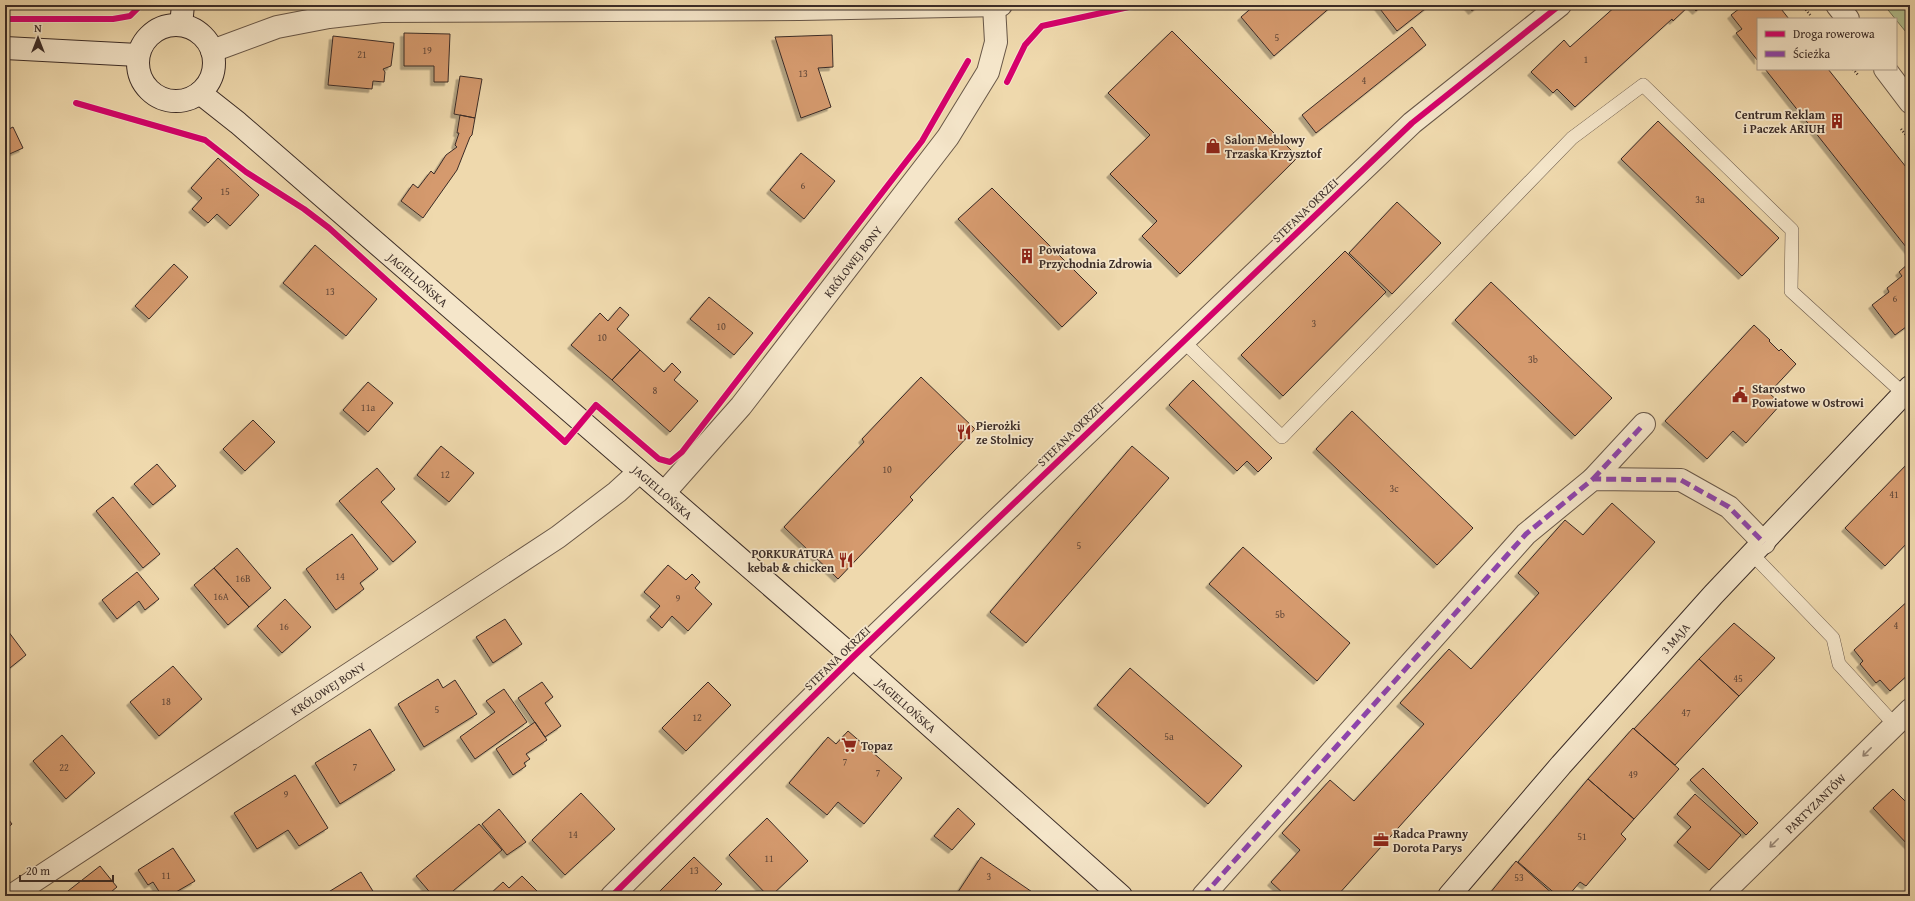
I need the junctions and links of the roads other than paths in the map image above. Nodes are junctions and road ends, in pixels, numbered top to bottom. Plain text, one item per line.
1 (1560, 5) edge
2 (1837, 5) edge
3 (998, 6) edge
4 (182, 15) edge
5 (1847, 18) edge
6 (5, 48) edge
7 (212, 51) junction
8 (138, 56) junction
9 (1887, 70) edge
10 (200, 93) junction
11 (1910, 102) edge
12 (1183, 341) junction
13 (1907, 391) edge
14 (1644, 424) dead end
15 (639, 472) junction
16 (1593, 479) junction
17 (664, 493) junction
18 (1758, 548) junction
19 (853, 657) junction
20 (1902, 717) edge
21 (1115, 894) edge
22 (11, 896) edge
23 (612, 896) edge
24 (1203, 896) edge
25 (1449, 896) edge
26 (1720, 896) edge

1 - 12 street, STEFANA OKRZEI
2 - 5 street
3 - 7 street
3 - 17 street, KRÓLOWEJ BONY
4 - 7 street
4 - 8 street
6 - 8 street
7 - 10 street
8 - 10 street
9 - 11 street
10 - 15 street, JAGIELLOŃSKA
12 - 13 lane
12 - 19 street, STEFANA OKRZEI
13 - 18 street, 3 MAJA
14 - 16 street
15 - 17 street, JAGIELLOŃSKA
15 - 22 street, KRÓLOWEJ BONY
16 - 18 street
16 - 24 street
17 - 19 street, JAGIELLOŃSKA
18 - 20 lane
18 - 25 street, 3 MAJA
19 - 21 street, JAGIELLOŃSKA
19 - 23 street, STEFANA OKRZEI
20 -> 26 street, PARTYZANTÓW

